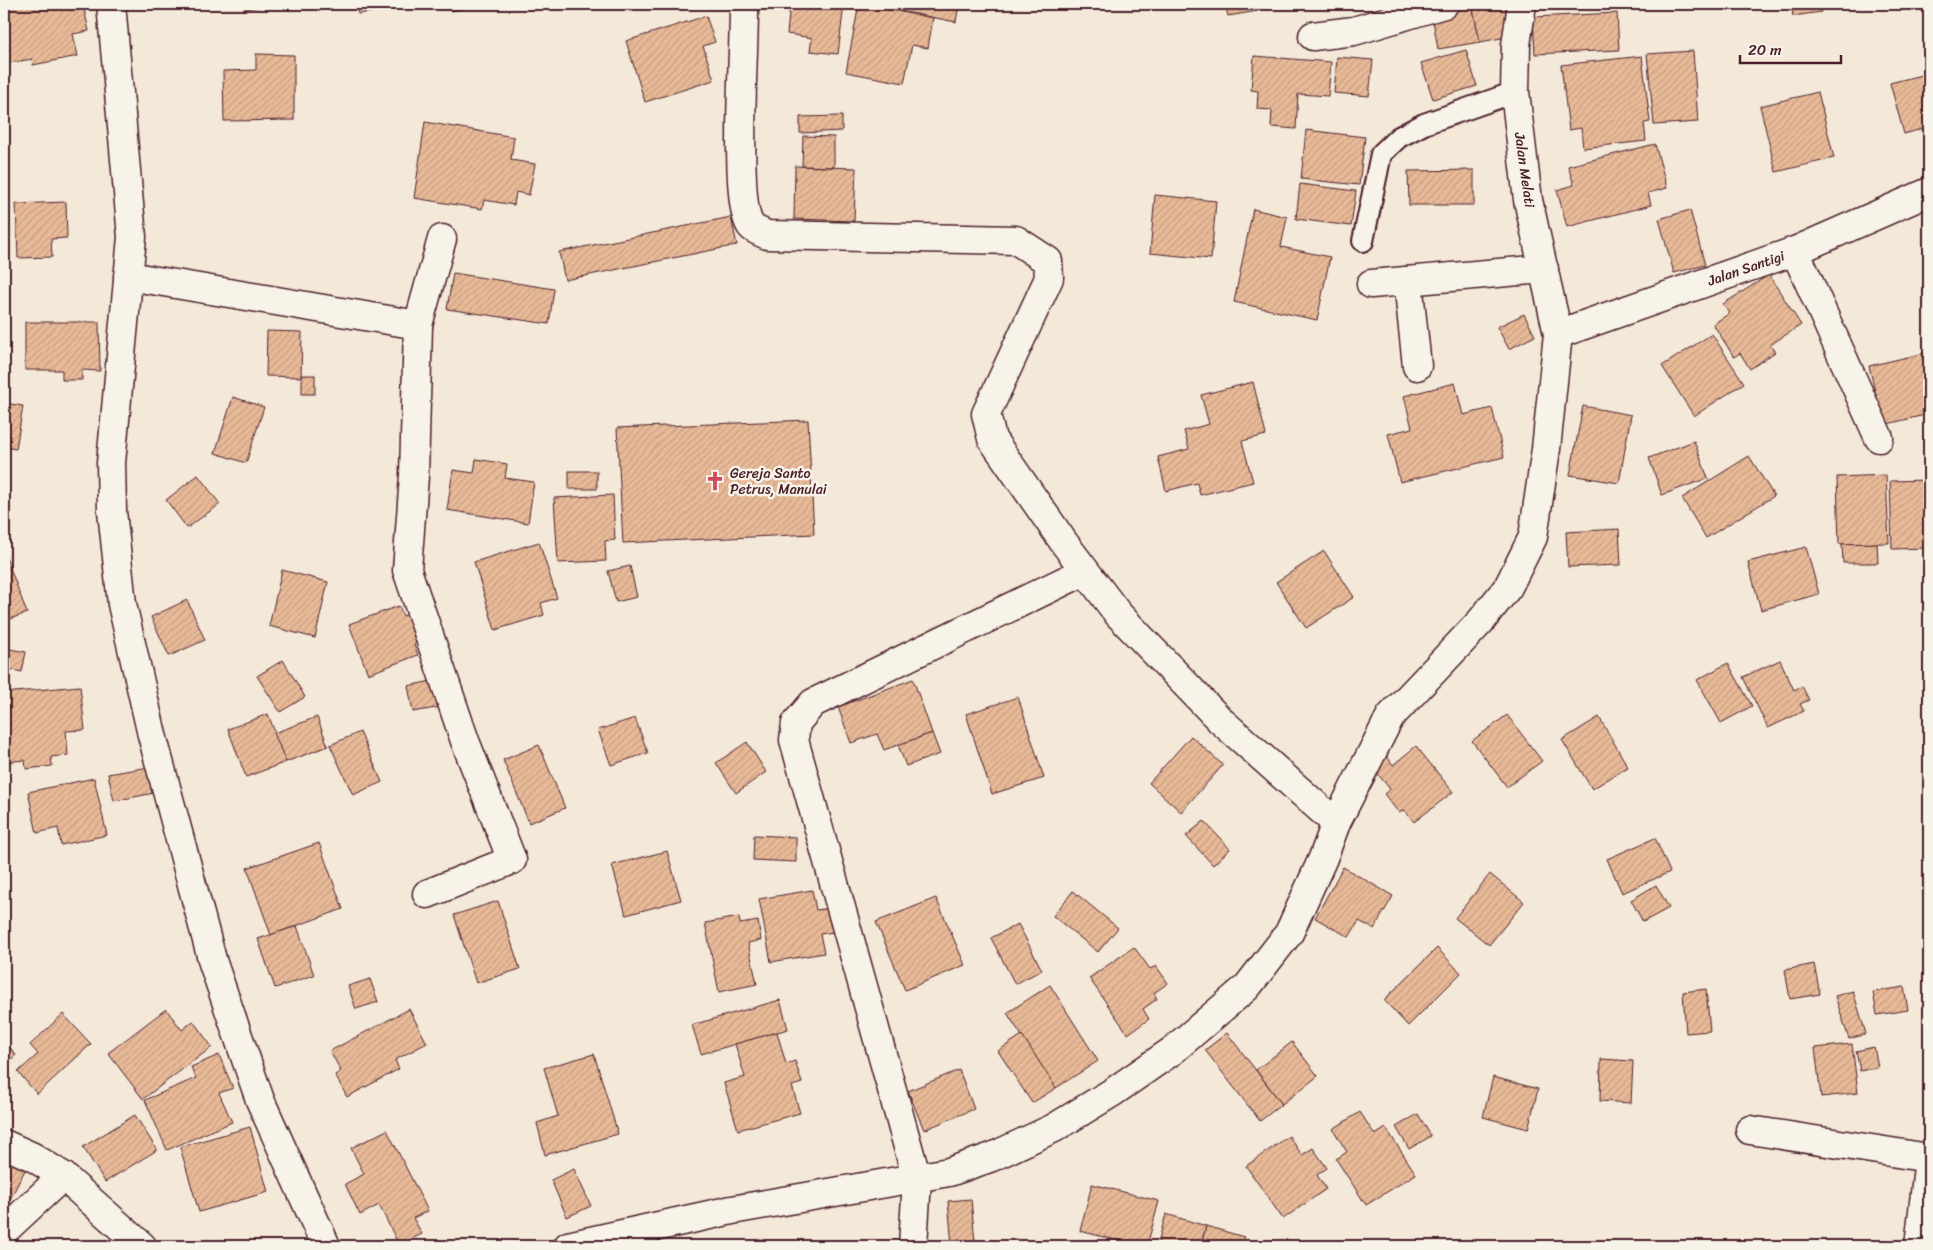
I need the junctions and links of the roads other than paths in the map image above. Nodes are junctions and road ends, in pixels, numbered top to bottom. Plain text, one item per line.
1 (111, 4) edge
2 (744, 4) edge
3 (1444, 4) edge
4 (1522, 4) edge
5 (1313, 36) dead end
6 (1515, 92) junction
7 (1929, 192) edge
8 (442, 239) dead end
9 (1363, 241) dead end
10 (1795, 250) junction
11 (1544, 269) junction
12 (128, 276) junction
13 (1408, 281) junction
14 (1371, 284) dead end
15 (418, 325) junction
16 (1558, 334) junction
17 (1417, 366) dead end
18 (1879, 438) dead end
19 (1085, 571) junction
20 (1336, 823) junction
21 (427, 894) dead end
22 (1750, 1130) dead end
23 (4, 1144) edge
24 (63, 1176) junction
25 (917, 1179) junction
26 (4, 1231) edge
27 (613, 1241) edge
28 (142, 1246) edge
29 (326, 1246) edge
30 (568, 1246) edge
31 (913, 1246) edge
32 (1919, 1246) edge

1 - 12 street
2 - 19 street
3 - 5 street
4 - 6 street, Jalan Melati
6 - 9 lane
6 - 11 street, Jalan Melati
7 - 10 street, Jalan Santigi
8 - 15 street
10 - 16 street, Jalan Santigi
10 - 18 street
11 - 13 street
11 - 16 street, Jalan Melati
12 - 15 street
12 - 29 street
13 - 14 street
13 - 17 street
15 - 21 street
16 - 20 street, Jalan Melati
19 - 20 street
19 - 25 street
20 - 25 street, Jalan Melati
22 - 32 street
23 - 24 street
24 - 26 street
24 - 28 street
25 - 27 street, Jalan Melati
25 - 31 street
27 - 30 street, Jalan Melati

